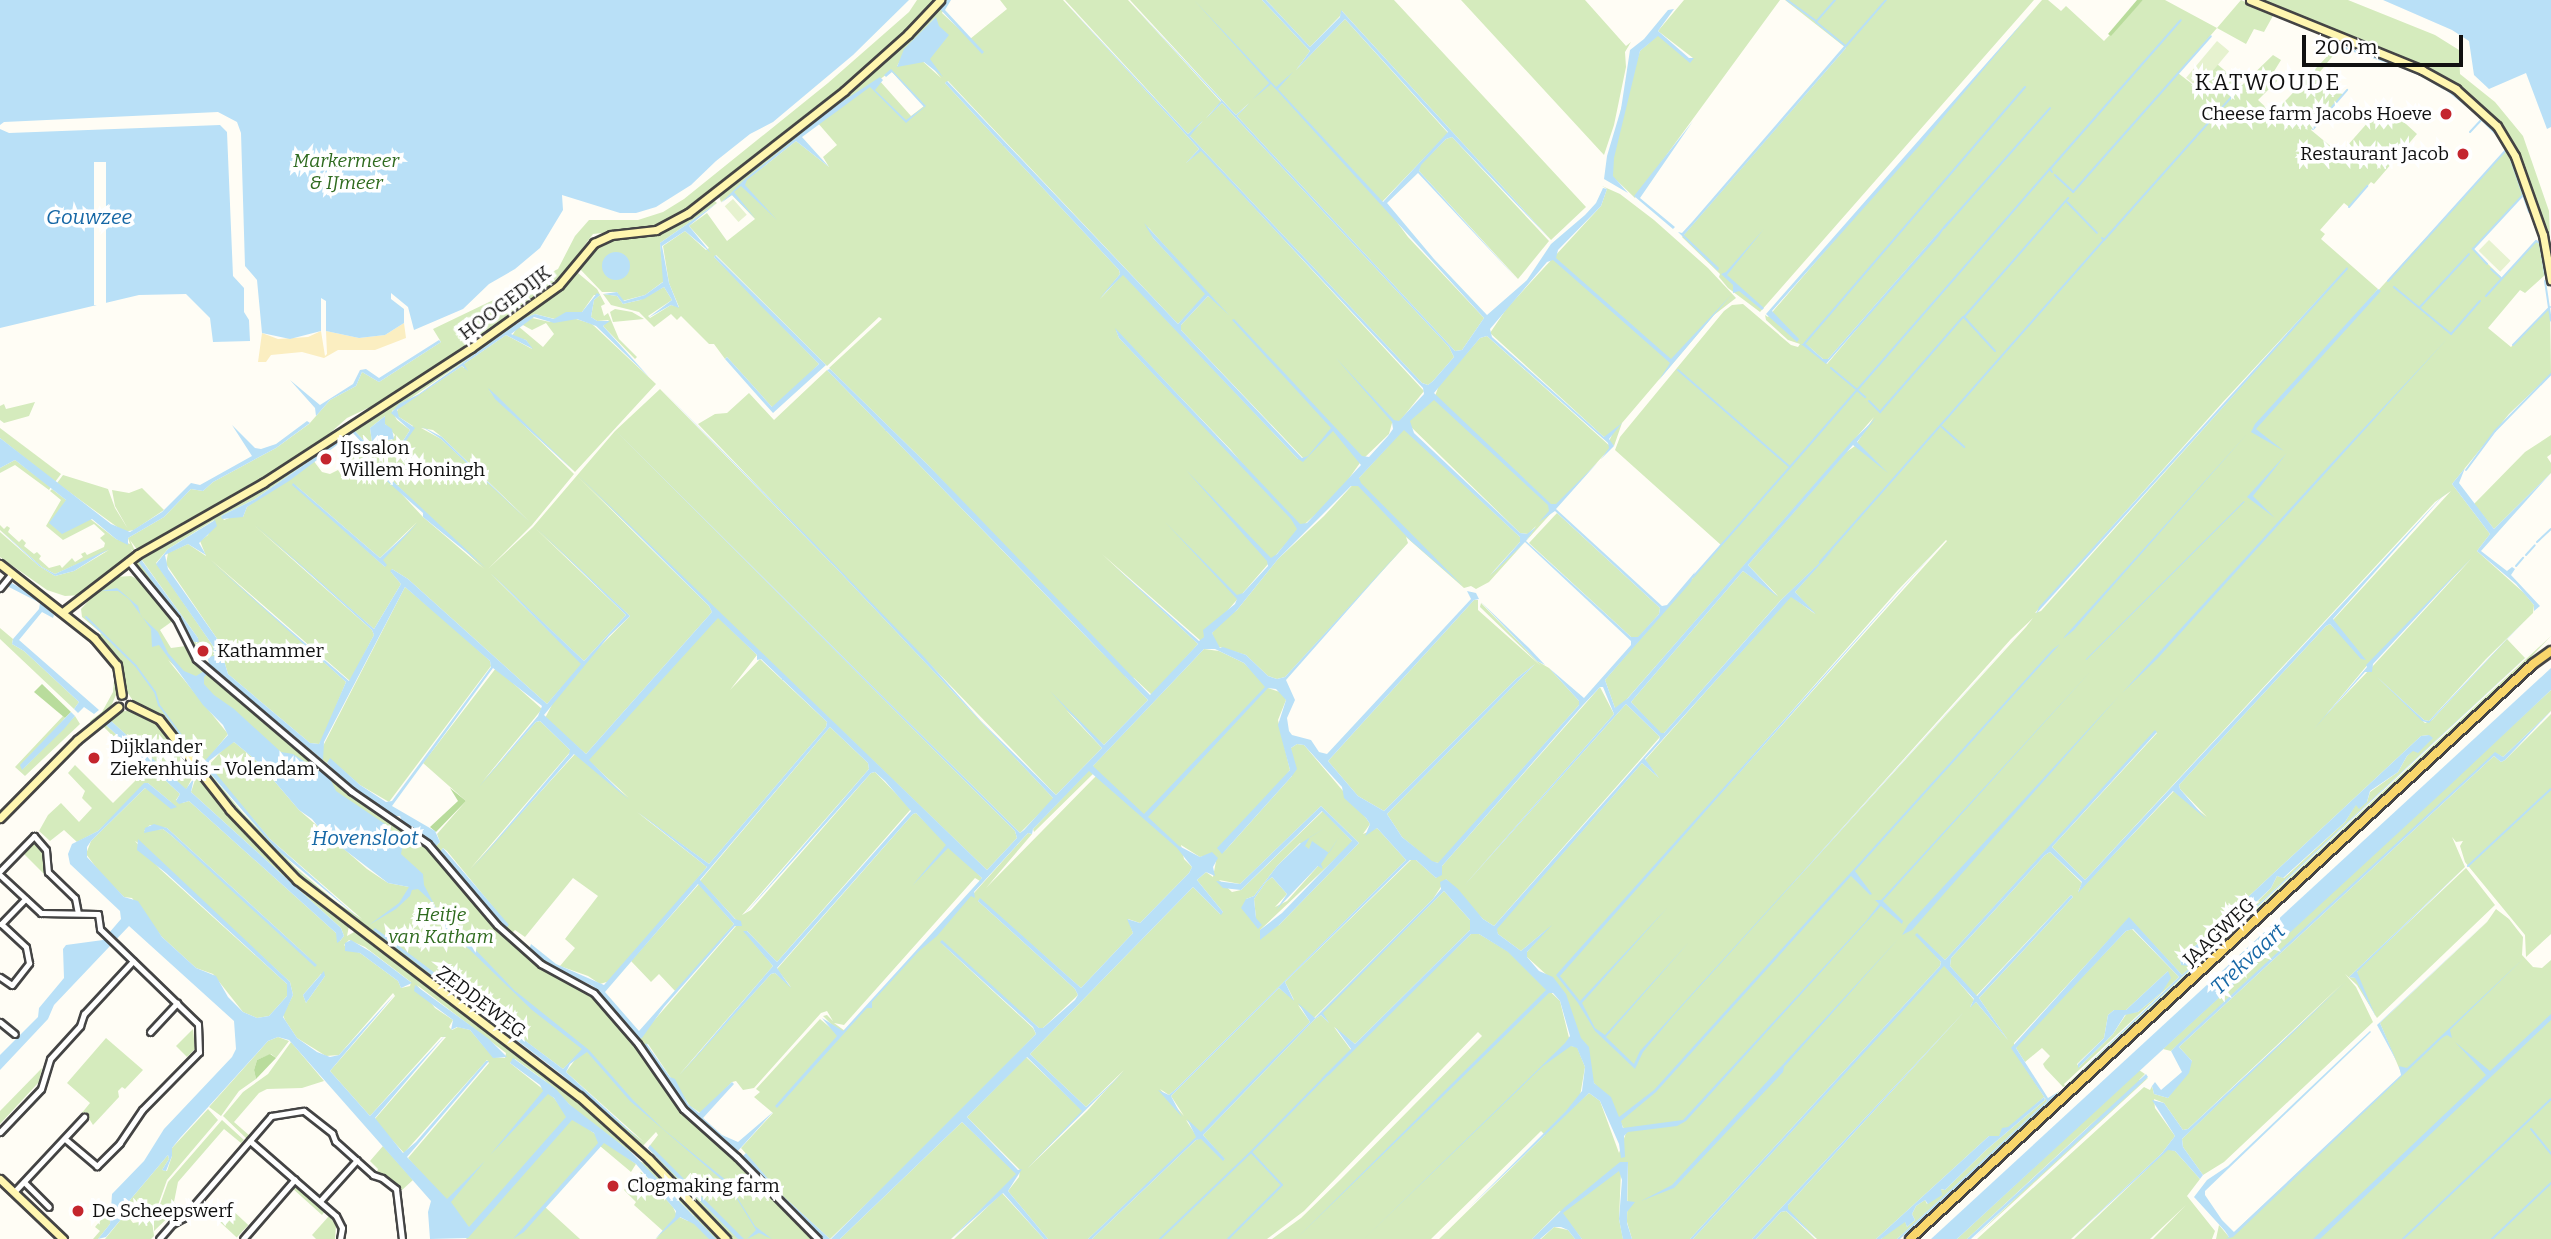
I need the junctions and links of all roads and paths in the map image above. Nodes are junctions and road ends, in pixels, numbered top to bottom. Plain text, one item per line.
1 (940, 0) edge
2 (2250, 0) edge
3 (2551, 279) edge
4 (128, 561) junction
5 (0, 564) edge
6 (12, 573) junction
7 (0, 588) edge
8 (64, 611) junction
9 (2551, 644) edge
10 (2551, 650) edge
11 (2533, 664) junction
12 (122, 695) junction
13 (130, 705) junction
14 (118, 707) junction
15 (0, 818) edge
16 (0, 873) edge
17 (25, 899) junction
18 (78, 913) junction
19 (0, 924) edge
20 (133, 961) junction
21 (0, 977) edge
22 (177, 1003) junction
23 (0, 1022) edge
24 (150, 1032) dead end
25 (15, 1034) dead end
26 (83, 1117) dead end
27 (0, 1132) edge
28 (65, 1139) junction
29 (250, 1141) junction
30 (357, 1160) junction
31 (0, 1179) edge
32 (295, 1179) junction
33 (24, 1182) junction
34 (14, 1192) junction
35 (320, 1201) junction
36 (49, 1207) dead end
37 (63, 1239) edge
38 (159, 1239) edge
39 (243, 1239) edge
40 (340, 1239) edge
41 (402, 1239) edge
42 (726, 1239) edge
43 (818, 1239) edge
44 (1910, 1239) edge

1 - 4 street, HOOGEDIJK
2 - 3 street
4 - 8 street, HOOGEDIJK
4 - 43 street
5 - 6 street
6 - 7 street
6 - 8 street
8 - 12 street
9 - 11 main road
10 - 11 main road, JAAGWEG
11 - 44 main road, JAAGWEG
12 - 13 street
12 - 14 street
13 - 14 street
13 - 42 street, ZEDDEWEG
14 - 15 street
16 - 17 street
16 - 18 street
17 - 18 street
17 - 19 street
18 - 20 street
19 - 21 street
20 - 22 street
20 - 27 street
22 - 24 street
22 - 28 street
23 - 25 street
26 - 28 street
28 - 33 street
29 - 30 street
29 - 32 street
29 - 38 street
30 - 35 street
30 - 41 street
31 - 34 street
32 - 35 street
32 - 39 street
33 - 34 street
33 - 36 street
34 - 37 street
35 - 40 street

